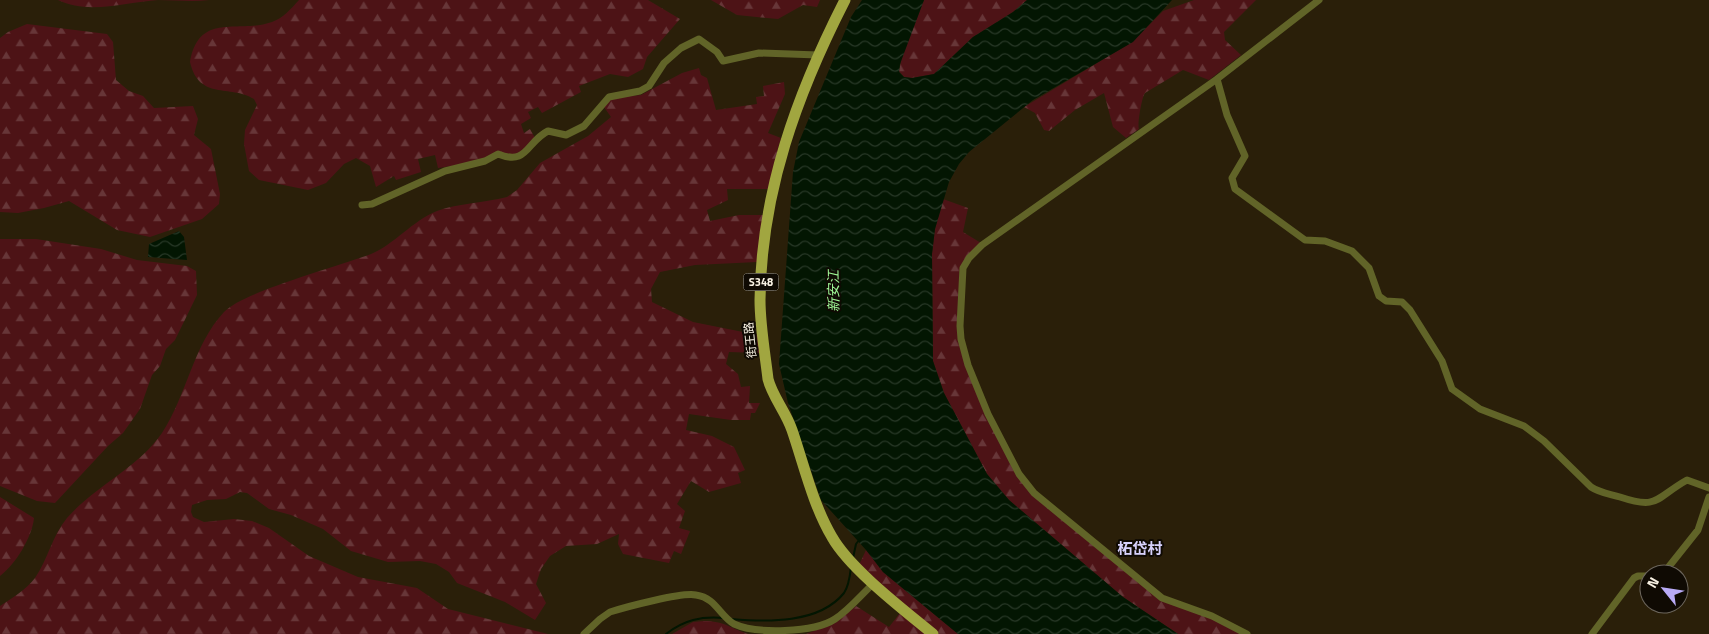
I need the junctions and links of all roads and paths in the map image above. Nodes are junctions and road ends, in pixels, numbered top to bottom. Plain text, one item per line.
1 (846, 0) edge
2 (1319, 0) edge
3 (818, 55) junction
4 (1217, 78) junction
5 (362, 205) dead end
6 (1709, 488) edge
7 (1709, 497) edge
8 (1671, 564) edge
9 (1639, 576) edge
10 (874, 583) junction
11 (584, 634) edge
12 (933, 634) edge
13 (1247, 634) edge
14 (1592, 634) edge

1 - 3 main road, 街王路 / S348
2 - 4 street
3 - 5 street
3 - 10 main road, 街王路 / S348
4 - 6 street
4 - 13 street
7 - 8 street
9 - 14 street
10 - 11 street
10 - 12 main road, 街王路 / S348

